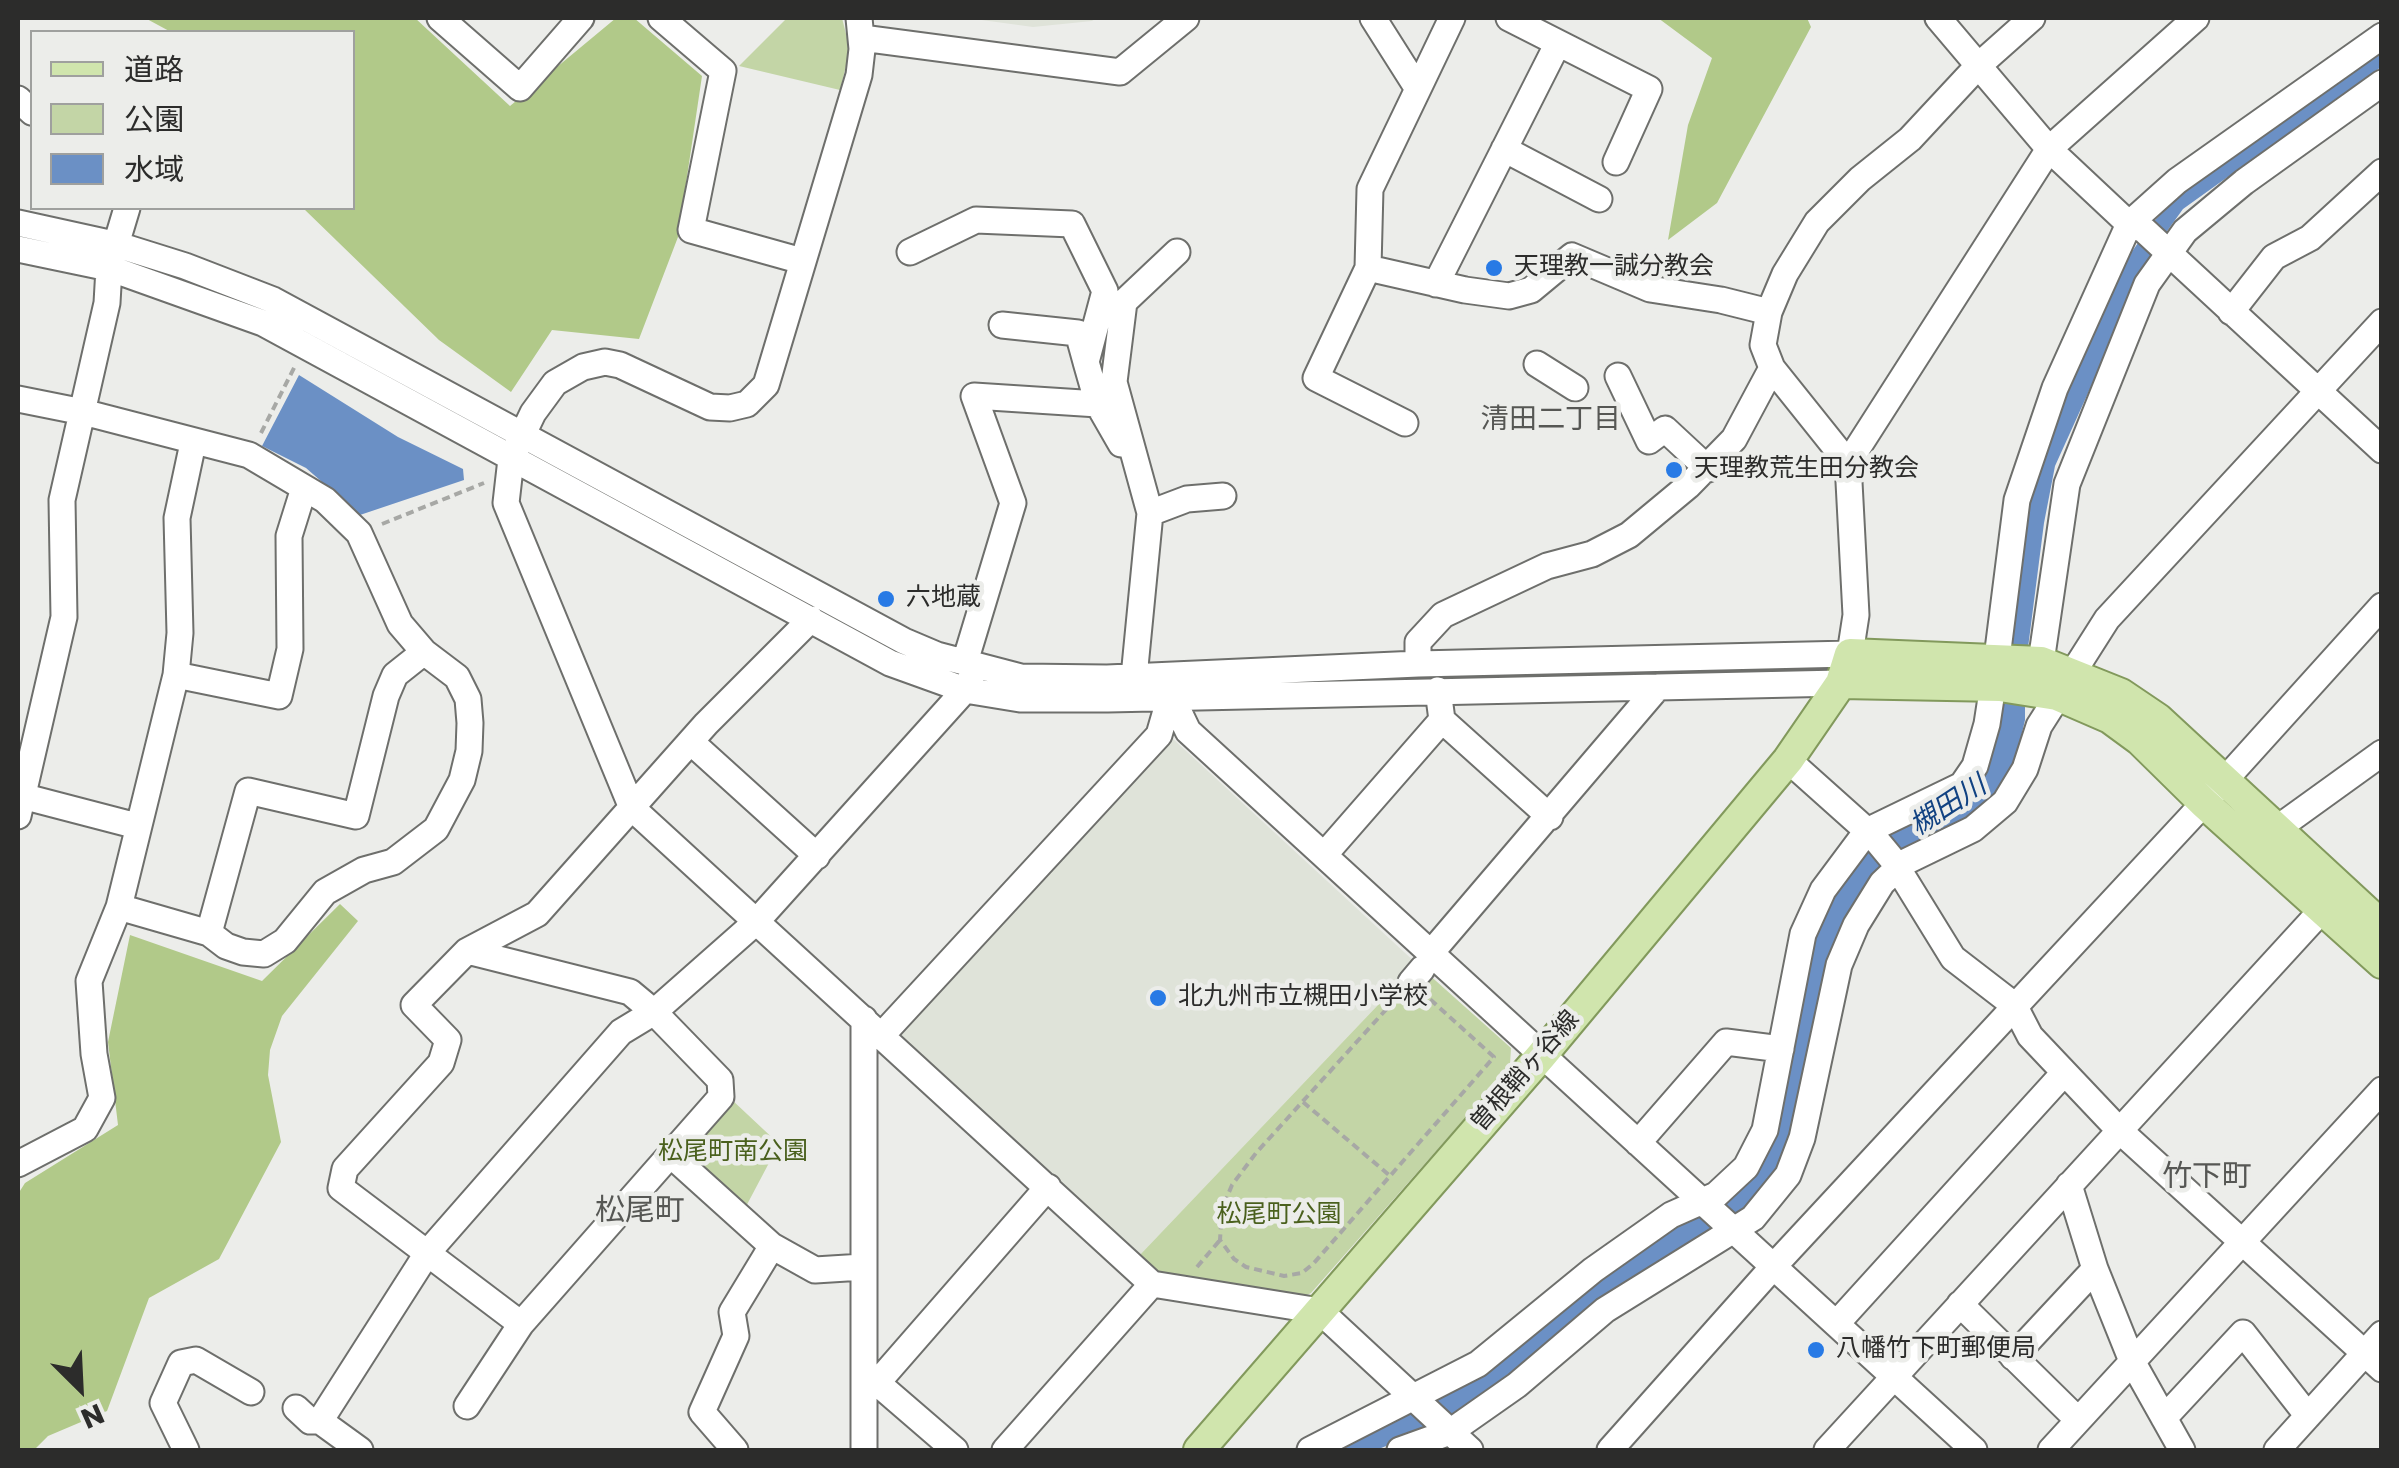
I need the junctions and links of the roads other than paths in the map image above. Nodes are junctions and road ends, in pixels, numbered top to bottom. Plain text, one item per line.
1 (440, 18) edge
2 (581, 18) edge
3 (661, 18) edge
4 (1186, 18) edge
5 (1373, 18) edge
6 (1452, 18) edge
7 (1508, 18) edge
8 (1938, 18) edge
9 (2032, 18) edge
10 (2196, 18) edge
11 (860, 28) edge
12 (2382, 36) edge
13 (1558, 42) junction
14 (1978, 66) junction
15 (2382, 83) edge
16 (1418, 88) junction
17 (2049, 149) junction
18 (1504, 150) junction
19 (1616, 162) dead end
20 (2382, 172) edge
21 (1599, 199) dead end
22 (126, 210) edge
23 (18, 222) edge
24 (2151, 239) junction
25 (18, 249) edge
26 (910, 252) dead end
27 (1177, 252) dead end
28 (113, 257) junction
29 (802, 261) junction
30 (1368, 268) junction
31 (1436, 284) junction
32 (1769, 312) junction
33 (2231, 312) junction
34 (2382, 322) edge
35 (1002, 325) dead end
36 (1086, 362) junction
37 (1536, 364) dead end
38 (1772, 368) junction
39 (1618, 376) dead end
40 (1576, 388) dead end
41 (2316, 391) junction
42 (18, 399) edge
43 (1098, 404) junction
44 (82, 412) junction
45 (1405, 424) dead end
46 (523, 434) junction
47 (193, 443) junction
48 (2382, 450) edge
49 (1848, 463) junction
50 (511, 466) junction
51 (1708, 470) junction
52 (1140, 479) junction
53 (304, 488) junction
54 (1223, 496) dead end
55 (1150, 513) junction
56 (2382, 606) edge
57 (811, 619) junction
58 (424, 652) junction
59 (971, 663) junction
60 (1418, 664) junction
61 (1845, 668) junction
62 (1998, 672) junction
63 (176, 676) junction
64 (1134, 676) junction
65 (2051, 680) junction
66 (1166, 686) junction
67 (1658, 687) junction
68 (966, 690) junction
69 (1438, 690) junction
70 (1442, 720) junction
71 (691, 742) junction
72 (2382, 753) edge
73 (1788, 760) junction
74 (2214, 791) junction
75 (19, 802) edge
76 (632, 808) junction
77 (1550, 817) junction
78 (138, 826) junction
79 (2278, 828) junction
80 (1870, 834) junction
81 (1324, 854) junction
82 (816, 856) junction
83 (1894, 864) junction
84 (119, 907) junction
85 (2322, 910) junction
86 (756, 922) junction
87 (2382, 926) edge
88 (209, 933) junction
89 (467, 951) junction
90 (2382, 963) edge
91 (1421, 968) junction
92 (2014, 1005) junction
93 (654, 1012) junction
94 (873, 1027) junction
95 (1781, 1049) junction
96 (1540, 1056) junction
97 (2064, 1073) junction
98 (2379, 1098) edge
99 (2120, 1130) junction
100 (1638, 1143) junction
101 (22, 1154) edge
102 (671, 1155) junction
103 (2069, 1186) junction
104 (1048, 1187) junction
105 (1718, 1216) junction
106 (2242, 1241) junction
107 (772, 1246) junction
108 (428, 1252) junction
109 (862, 1267) junction
110 (1773, 1267) junction
111 (2095, 1270) junction
112 (1152, 1284) junction
113 (1960, 1304) junction
114 (1320, 1311) junction
115 (1836, 1323) junction
116 (521, 1324) junction
117 (2376, 1352) edge
118 (2013, 1357) junction
119 (2132, 1361) junction
120 (1894, 1377) junction
121 (870, 1378) junction
122 (251, 1392) dead end
123 (1419, 1401) junction
124 (466, 1406) dead end
125 (296, 1408) dead end
126 (2308, 1416) junction
127 (2164, 1418) junction
128 (2078, 1420) junction
129 (320, 1421) junction
130 (1447, 1429) junction
131 (186, 1450) edge
132 (360, 1450) edge
133 (735, 1450) edge
134 (864, 1450) edge
135 (955, 1450) edge
136 (1005, 1450) edge
137 (1199, 1450) edge
138 (1310, 1450) edge
139 (1400, 1450) edge
140 (1470, 1450) edge
141 (1610, 1450) edge
142 (1826, 1450) edge
143 (1974, 1450) edge
144 (2051, 1450) edge
145 (2182, 1450) edge
146 (2277, 1450) edge

1 - 2 street
3 - 29 street
4 - 11 street
5 - 16 street
6 - 16 street
7 - 13 street
8 - 14 street
9 - 14 street
10 - 17 street
11 - 29 street
12 - 24 street
13 - 18 street
13 - 19 street
14 - 17 street
14 - 32 street
15 - 24 street
16 - 30 street
17 - 24 street
17 - 49 street
18 - 21 street
18 - 31 street
20 - 33 street
22 - 28 street
23 - 28 street
24 - 33 street
24 - 62 street
24 - 65 street
25 - 28 street
26 - 36 street
27 - 52 street
28 - 44 street
28 - 46 street
28 - 50 street
29 - 46 street
30 - 31 street
30 - 45 street
31 - 32 street
32 - 38 street
33 - 41 street
34 - 41 street
35 - 36 street
36 - 43 street
37 - 40 street
38 - 49 street
38 - 51 street
39 - 51 street
41 - 48 street
41 - 65 street
42 - 44 street
43 - 52 street
43 - 59 street
44 - 47 street
44 - 75 street
46 - 50 street
46 - 59 street
47 - 53 street
47 - 63 street
49 - 61 street
50 - 57 street
50 - 76 street
51 - 60 street
52 - 55 street
53 - 58 street
53 - 63 street
54 - 55 street
55 - 64 street
56 - 74 street
57 - 68 street
57 - 71 street
58 - 88 street
58 - 88 street
59 - 64 street
59 - 68 street
60 - 61 street
60 - 66 street
61 - 62 main road
61 - 67 street
61 - 73 main road, 曽根鞘ヶ谷線
62 - 65 main road
62 - 80 street
63 - 78 street
64 - 66 street
65 - 74 main road
65 - 83 street
66 - 68 street
66 - 69 street
66 - 81 street
66 - 94 street
67 - 69 street
67 - 77 street
68 - 82 street
69 - 70 street
70 - 77 street
70 - 81 street
71 - 76 street
71 - 82 street
72 - 79 street
73 - 80 street
73 - 96 main road, 曽根鞘ヶ谷線
74 - 79 main road
74 - 85 main road
74 - 92 street
75 - 78 street
76 - 86 street
76 - 89 street
77 - 91 street
78 - 84 street
79 - 87 main road
80 - 83 street
80 - 95 street
81 - 91 street
82 - 86 street
83 - 92 street
83 - 105 street
84 - 88 street
84 - 101 street
85 - 90 main road
85 - 99 street
86 - 93 street
86 - 94 street
89 - 93 street
89 - 108 street
91 - 96 street
92 - 97 street
92 - 110 street
93 - 102 street
93 - 108 street
94 - 104 street
94 - 109 street
95 - 100 street
95 - 105 street
96 - 100 street
96 - 114 main road, 曽根鞘ヶ谷線
97 - 99 street
97 - 115 street
98 - 106 street
99 - 103 street
99 - 106 street
100 - 105 street
102 - 107 street
102 - 116 street
103 - 111 street
103 - 113 street
104 - 112 street
104 - 121 street
105 - 110 street
105 - 123 street
105 - 130 street
106 - 117 street
106 - 119 street
107 - 109 street
107 - 133 street
108 - 116 street
108 - 129 street
109 - 121 street
110 - 115 street
110 - 141 street
111 - 118 street
111 - 119 street
112 - 114 street
112 - 136 street
113 - 118 street
113 - 120 street
114 - 123 street
114 - 137 main road, 曽根鞘ヶ谷線
115 - 120 street
116 - 124 street
117 - 126 street
118 - 128 street
119 - 127 street
119 - 128 street
120 - 142 street
120 - 143 street
121 - 134 street
121 - 135 street
122 - 131 street
123 - 130 street
123 - 138 street
125 - 129 street
126 - 127 street
126 - 146 street
127 - 145 street
128 - 144 street
129 - 132 street
130 - 139 street
130 - 140 street

